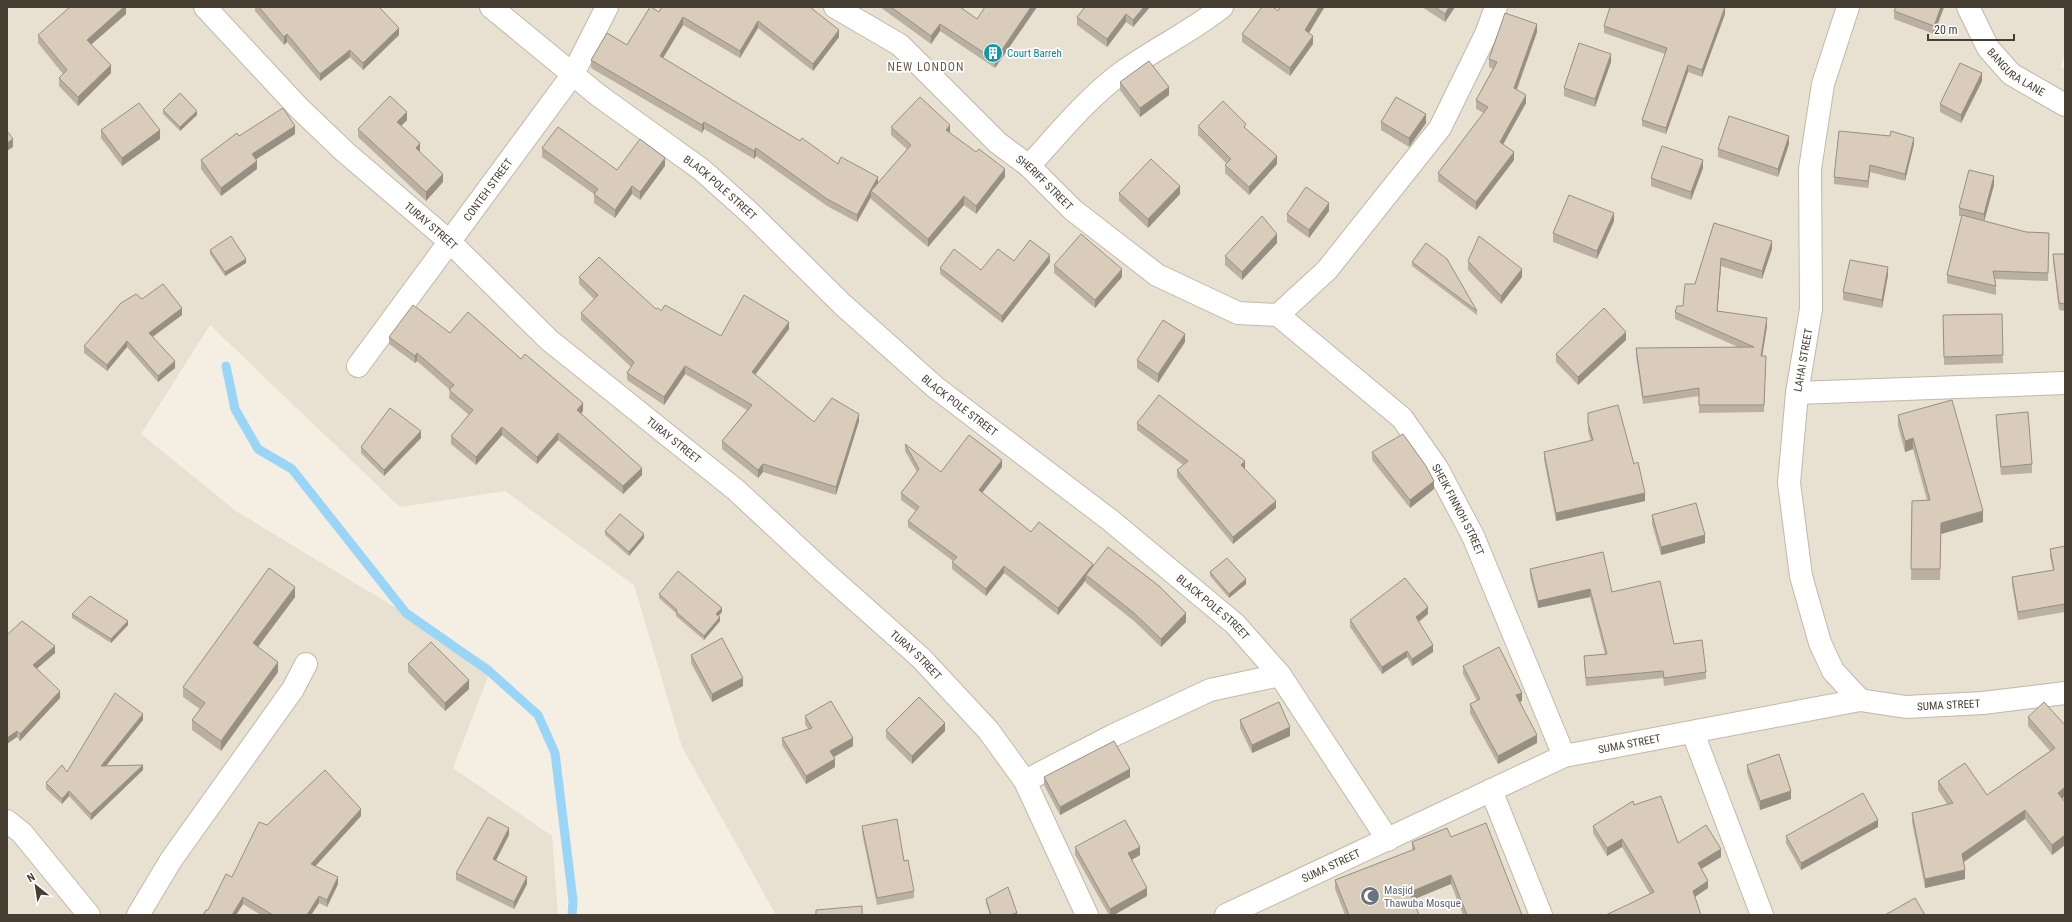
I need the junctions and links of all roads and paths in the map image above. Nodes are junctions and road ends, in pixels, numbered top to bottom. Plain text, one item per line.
1 (205, 7) edge
2 (491, 7) edge
3 (607, 7) edge
4 (835, 7) edge
5 (1222, 7) edge
6 (1496, 7) edge
7 (1848, 7) edge
8 (1968, 7) edge
9 (573, 74) junction
10 (2065, 105) edge
11 (1029, 166) junction
12 (449, 241) junction
13 (1278, 315) junction
14 (358, 366) dead end
15 (2065, 384) edge
16 (1797, 393) junction
17 (306, 664) dead end
18 (1280, 675) junction
19 (2065, 693) edge
20 (1860, 700) junction
21 (1694, 733) junction
22 (1564, 756) junction
23 (1025, 781) junction
24 (1491, 790) junction
25 (7, 821) edge
26 (1388, 840) junction
27 (89, 915) edge
28 (138, 915) edge
29 (1087, 915) edge
30 (1226, 915) edge
31 (1541, 915) edge
32 (1762, 915) edge

1 - 12 street, TURAY STREET
2 - 9 street, BLACK POLE STREET
3 - 9 street, CONTEH STREET
4 - 11 street, SHERIFF STREET
5 - 11 street
6 - 13 street
7 - 16 street, LAHAI STREET
8 - 10 street, BANGURA LANE
9 - 12 street, CONTEH STREET
9 - 18 street, BLACK POLE STREET
11 - 13 street, SHERIFF STREET
12 - 14 street, CONTEH STREET
12 - 23 street, TURAY STREET
13 - 22 street, SHEIK FINNOH STREET
15 - 16 street
16 - 20 street, LAHAI STREET
17 - 28 street
18 - 23 street
18 - 26 street, BLACK POLE STREET
19 - 20 street, SUMA STREET
20 - 21 street, SUMA STREET
21 - 22 street, SUMA STREET
21 - 32 street
22 - 24 street, SUMA STREET
23 - 29 street, TURAY STREET
24 - 26 street, SUMA STREET
24 - 31 street
25 - 27 street
26 - 30 street, SUMA STREET

